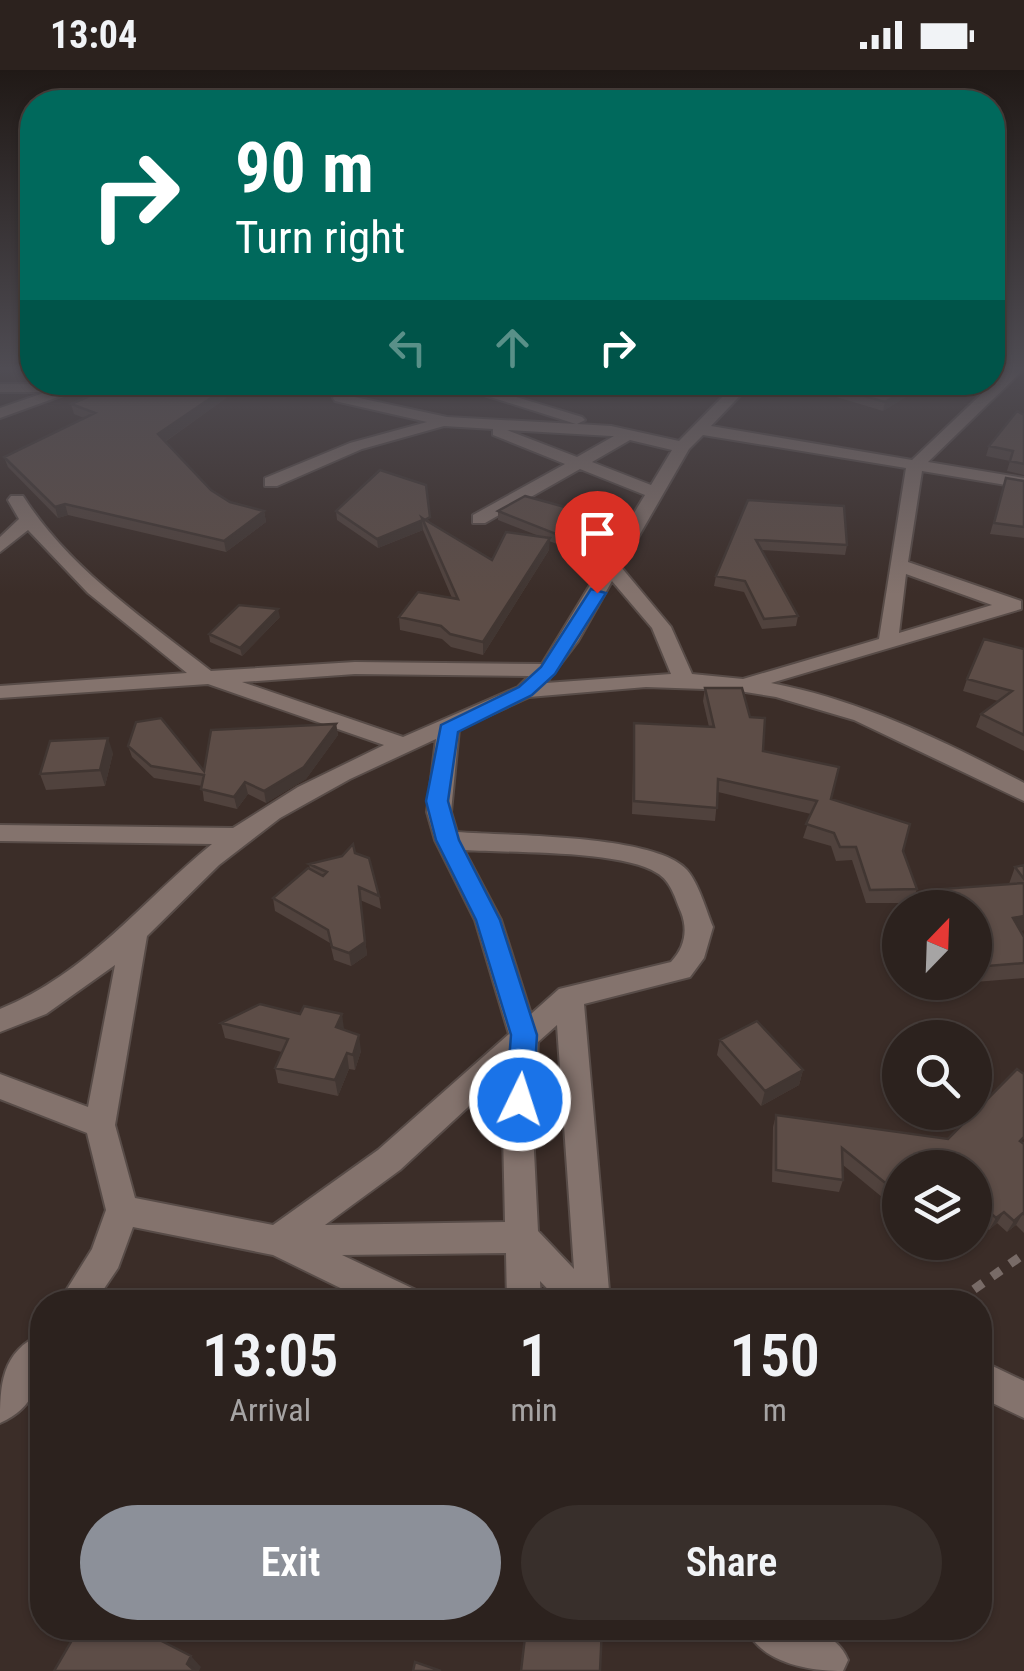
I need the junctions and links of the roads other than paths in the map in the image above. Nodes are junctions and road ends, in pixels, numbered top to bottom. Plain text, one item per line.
1 (365, 444) edge
2 (525, 444) edge
3 (605, 444) edge
4 (667, 444) edge
5 (685, 444) edge
6 (782, 444) edge
7 (939, 444) edge
8 (682, 447) junction
9 (579, 463) junction
10 (914, 467) junction
11 (271, 482) dead end
12 (1024, 484) edge
13 (655, 493) junction
14 (17, 500) dead end
15 (28, 520) junction
16 (480, 520) dead end
17 (0, 547) edge
18 (898, 565) junction
19 (612, 568) junction
20 (1017, 605) edge
21 (888, 644) junction
22 (824, 664) junction
23 (548, 670) junction
24 (204, 676) junction
25 (684, 680) junction
26 (744, 685) junction
27 (526, 691) junction
28 (0, 692) edge
29 (855, 710) junction
30 (448, 729) junction
31 (408, 746) junction
32 (1024, 793) edge
33 (0, 832) edge
34 (239, 836) junction
35 (448, 840) junction
36 (134, 930) junction
37 (569, 997) junction
38 (0, 1021) edge
39 (524, 1035) junction
40 (0, 1086) edge
41 (100, 1124) junction
42 (122, 1210) junction
43 (522, 1237) junction
44 (277, 1241) junction
45 (84, 1290) edge
46 (379, 1290) edge
47 (524, 1290) edge
48 (571, 1290) edge
49 (592, 1290) edge
50 (30, 1367) edge
51 (992, 1384) edge
52 (1024, 1400) edge
53 (0, 1405) edge
54 (793, 1640) edge
55 (821, 1653) edge

1 - 11 street
2 - 9 street
3 - 9 street
4 - 8 street
5 - 8 street
6 - 10 street
7 - 10 street
8 - 13 street
9 - 13 street
9 - 16 street
10 - 12 street
10 - 18 street
13 - 19 street
14 - 15 street
15 - 17 street
15 - 24 street
18 - 20 street
18 - 21 street
19 - 23 street
19 - 25 street
20 - 21 street
21 - 22 street
22 - 26 street
22 - 29 street
23 - 24 street
23 - 27 street
24 - 28 street
24 - 31 street
25 - 26 street
25 - 27 street
26 - 29 street
27 - 30 street
29 - 32 street
30 - 31 street
30 - 35 street
31 - 34 street
33 - 34 street
34 - 36 street
35 - 37 street
35 - 39 street
36 - 38 street
36 - 41 street
37 - 39 street
37 - 49 street
39 - 43 street
39 - 44 street
40 - 41 street
41 - 42 street
42 - 44 street
42 - 45 street
43 - 44 street
43 - 47 street
43 - 48 street
44 - 46 street
50 - 53 street
51 - 52 street
54 - 55 street

